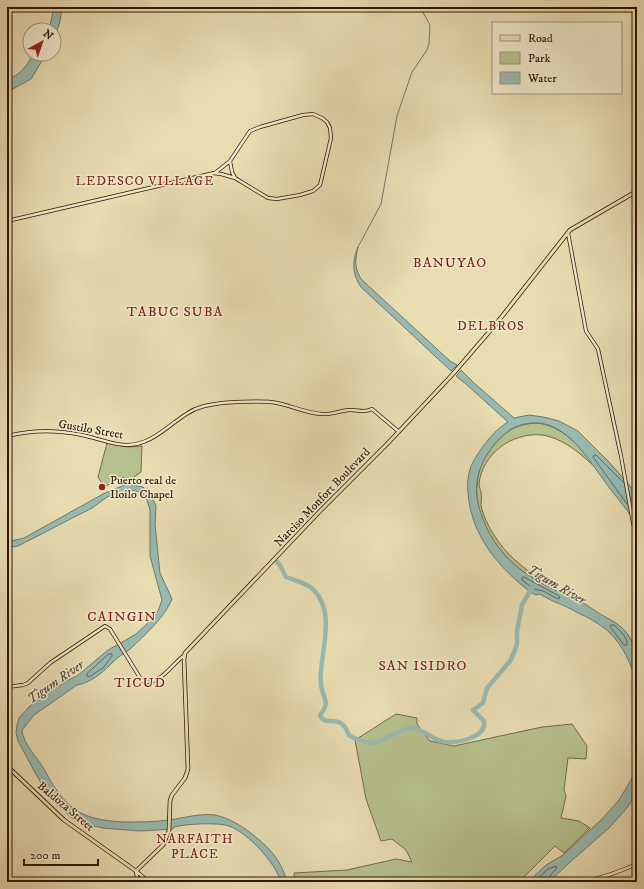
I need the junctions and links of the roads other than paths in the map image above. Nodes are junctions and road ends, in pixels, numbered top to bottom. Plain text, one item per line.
1 (230, 160) junction
2 (214, 173) junction
3 (235, 178) junction
4 (637, 191) edge
5 (7, 221) edge
6 (568, 233) junction
7 (398, 431) junction
8 (7, 436) edge
9 (637, 534) edge
10 (185, 655) junction
11 (7, 687) edge
12 (7, 766) edge
13 (637, 864) edge
14 (136, 871) junction
15 (143, 877) junction
16 (138, 881) edge
17 (149, 882) edge
18 (582, 882) edge

1 - 2 street
1 - 3 street
1 - 3 street
2 - 3 street
2 - 5 street
4 - 6 main road, Narciso Monfort Boulevard
6 - 7 main road, Narciso Monfort Boulevard
6 - 9 street
7 - 8 street, Gustilo Street
7 - 10 main road, Narciso Monfort Boulevard
10 - 11 street
10 - 14 main road
12 - 14 main road, Baldoza Street
13 - 18 street
14 - 15 street
14 - 16 street
15 - 16 street
15 - 17 street

